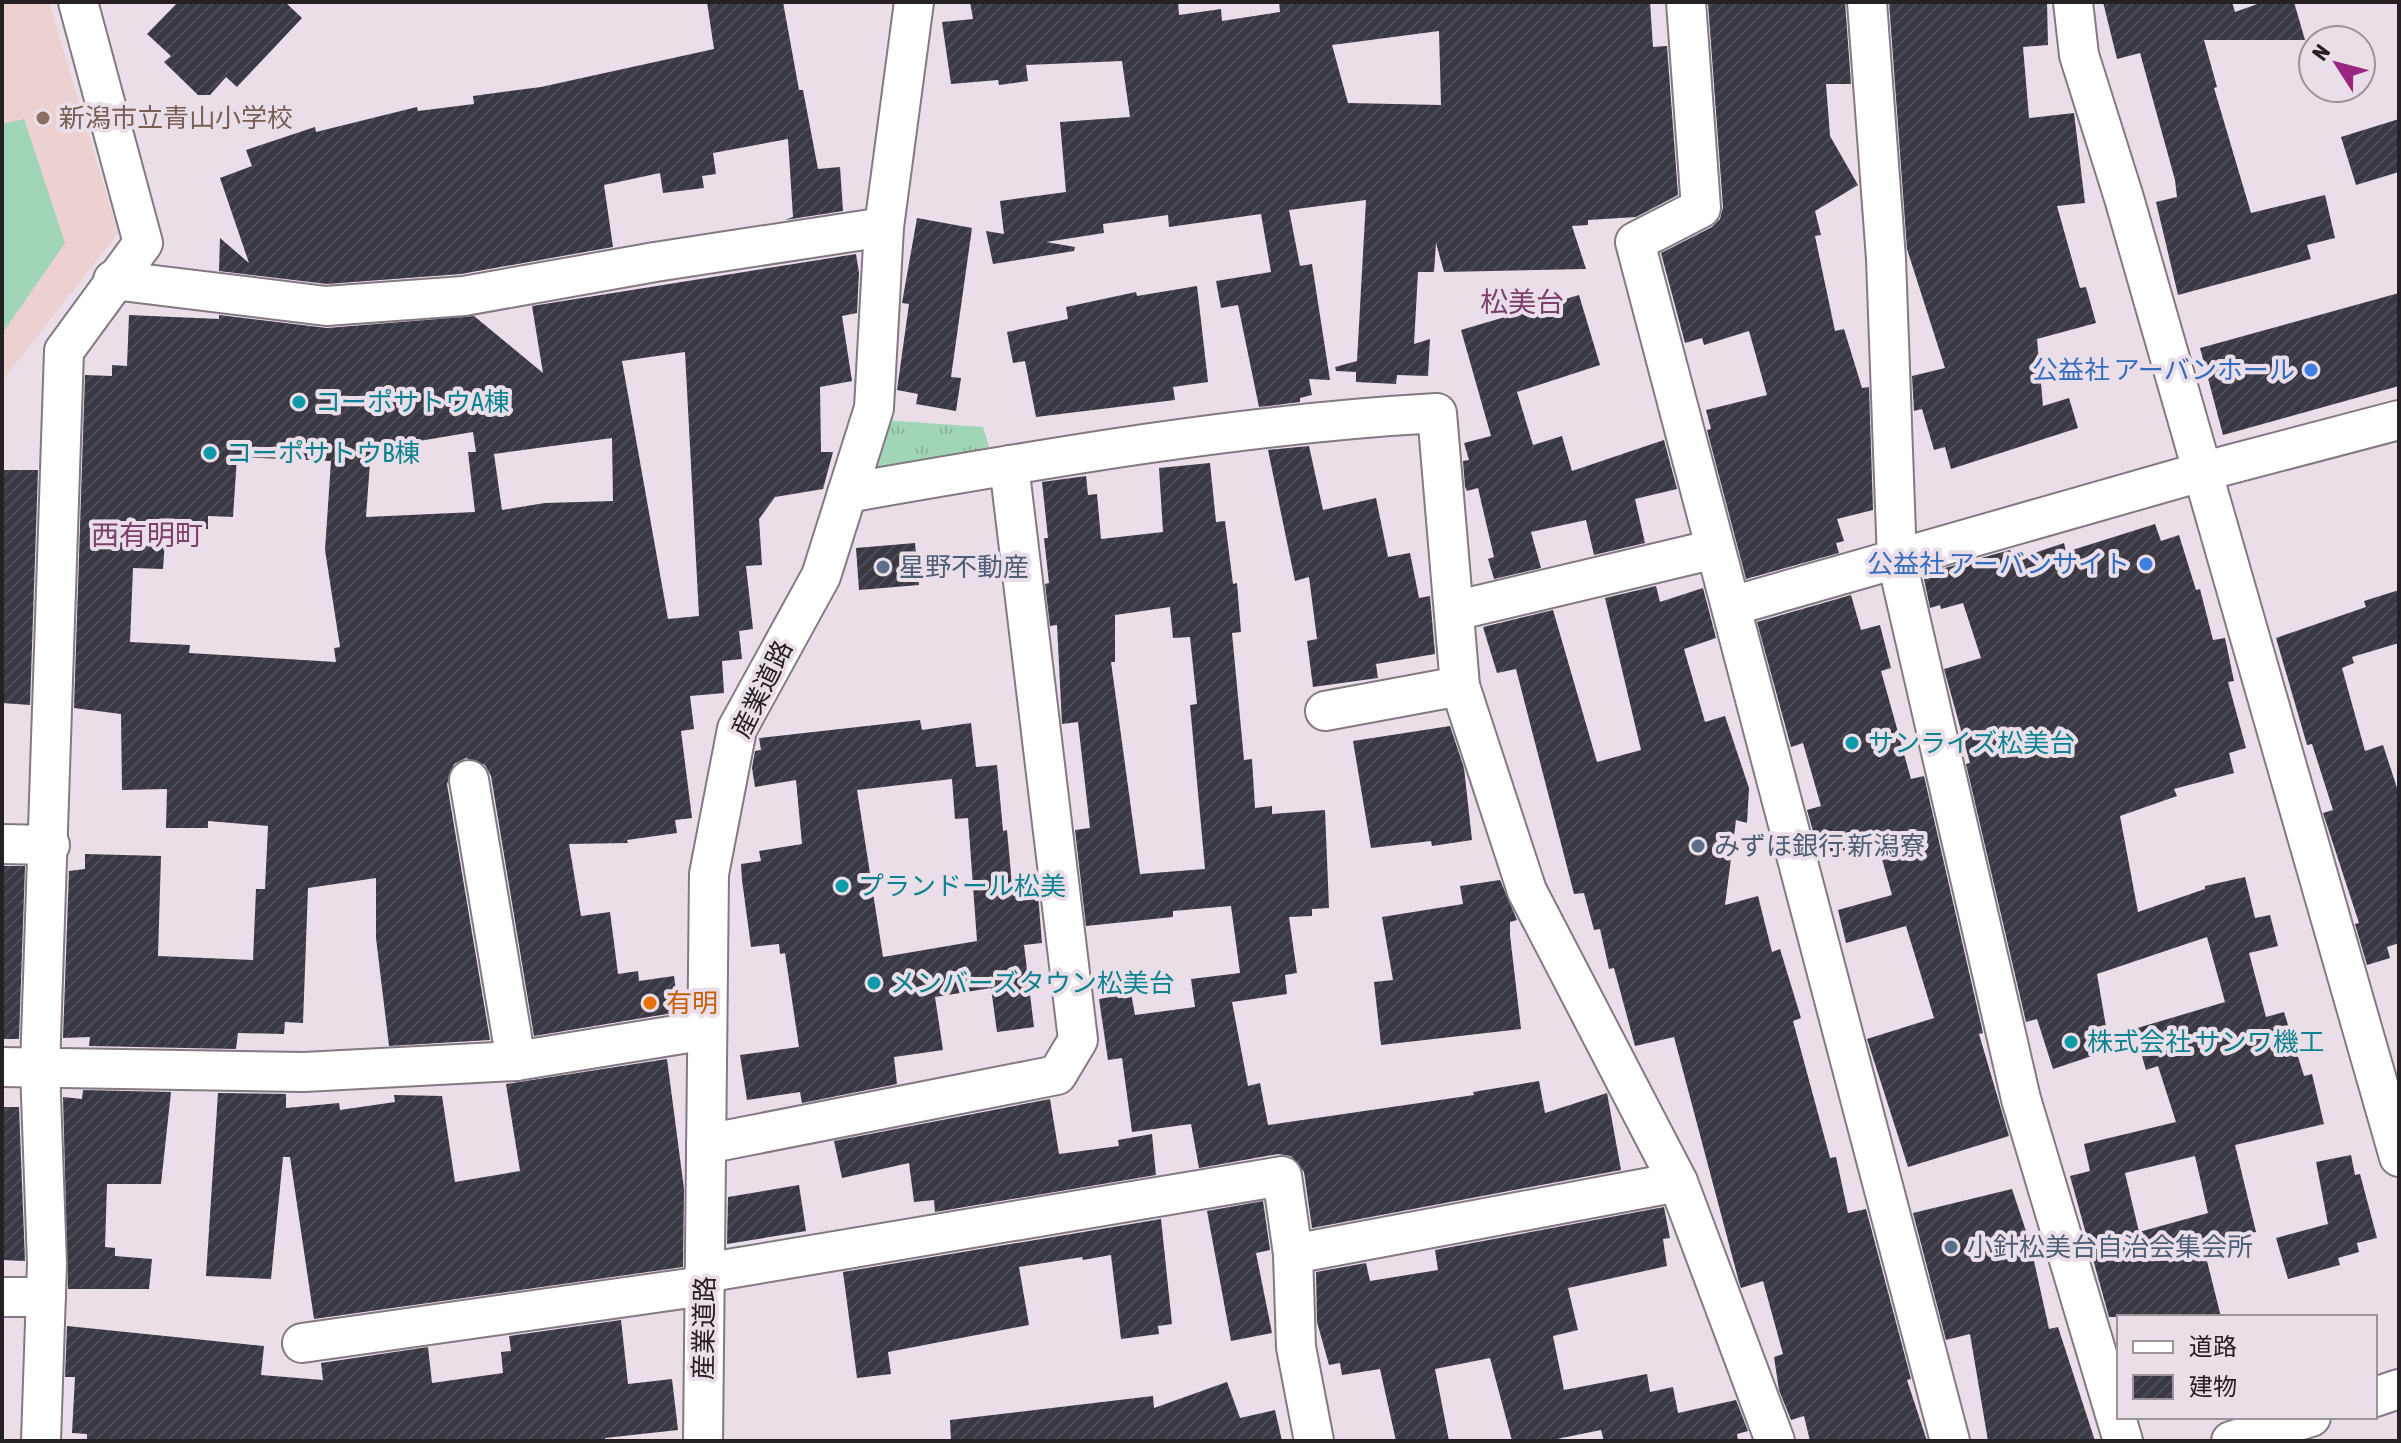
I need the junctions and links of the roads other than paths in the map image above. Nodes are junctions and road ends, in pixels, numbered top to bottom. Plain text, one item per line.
1 (78, 2) edge
2 (914, 2) edge
3 (1686, 2) edge
4 (1867, 2) edge
5 (2073, 2) edge
6 (884, 227) junction
7 (113, 280) junction
8 (2399, 420) edge
9 (1009, 465) junction
10 (2201, 472) junction
11 (847, 493) junction
12 (1715, 549) junction
13 (1897, 561) junction
14 (1732, 606) junction
15 (1454, 611) junction
16 (1460, 686) junction
17 (1325, 711) dead end
18 (469, 780) dead end
19 (2, 844) edge
20 (50, 845) junction
21 (707, 1030) junction
22 (516, 1061) junction
23 (2, 1067) edge
24 (40, 1068) junction
25 (706, 1144) junction
26 (2399, 1157) edge
27 (1678, 1182) junction
28 (1293, 1254) junction
29 (704, 1280) junction
30 (2, 1297) edge
31 (46, 1297) junction
32 (302, 1343) dead end
33 (2399, 1389) edge
34 (2377, 1396) edge
35 (2305, 1419) edge
36 (2241, 1440) edge
37 (41, 1441) edge
38 (703, 1441) edge
39 (1314, 1441) edge
40 (1775, 1441) edge
41 (1950, 1441) edge
42 (2123, 1441) edge

1 - 7 street
2 - 6 street, 産業道路
3 - 12 street
4 - 13 street
5 - 10 street
6 - 7 street
6 - 11 street, 産業道路
7 - 20 street
8 - 10 street
9 - 11 street
9 - 15 street
9 - 25 street
10 - 13 street
10 - 26 street
11 - 21 street, 産業道路
12 - 14 street
12 - 15 street
13 - 14 street
13 - 42 street
14 - 41 street
15 - 16 street
16 - 17 street
16 - 27 street
18 - 22 street
19 - 20 street
20 - 24 street
21 - 22 street
21 - 25 street, 産業道路
22 - 24 street
23 - 24 street
24 - 31 street
25 - 29 street, 産業道路
27 - 28 street
27 - 40 street
28 - 29 street
28 - 39 street
29 - 32 street
29 - 38 street, 産業道路
30 - 31 street
31 - 37 street
33 - 34 street
35 - 36 street

